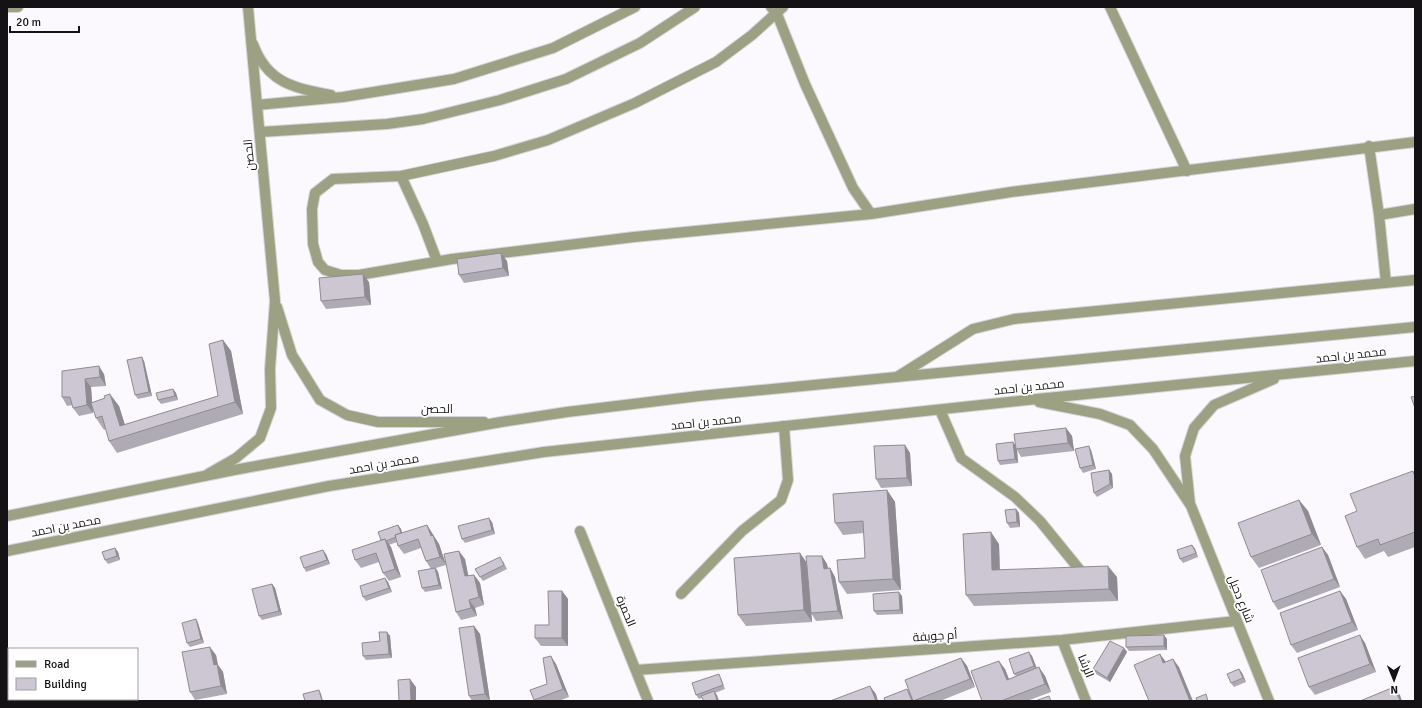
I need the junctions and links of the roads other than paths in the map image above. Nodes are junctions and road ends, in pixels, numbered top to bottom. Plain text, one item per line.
1 (7, 7) edge
2 (18, 7) edge
3 (248, 7) edge
4 (635, 7) edge
5 (695, 7) edge
6 (1110, 7) edge
7 (777, 9) edge
8 (251, 40) junction
9 (343, 97) junction
10 (257, 105) junction
11 (260, 132) junction
12 (1415, 142) edge
13 (1369, 146) junction
14 (1186, 171) junction
15 (401, 176) junction
16 (1415, 209) edge
17 (871, 214) junction
18 (1379, 215) junction
19 (437, 262) junction
20 (1415, 280) edge
21 (1386, 283) junction
22 (276, 301) junction
23 (1415, 328) edge
24 (1415, 361) edge
25 (1282, 375) junction
26 (897, 377) junction
27 (1027, 400) junction
28 (940, 410) junction
29 (501, 422) junction
30 (784, 426) junction
31 (204, 477) junction
32 (1191, 506) junction
33 (7, 516) edge
34 (580, 531) dead end
35 (7, 551) edge
36 (1079, 569) edge
37 (681, 594) dead end
38 (1236, 621) junction
39 (1062, 640) junction
40 (636, 670) junction
41 (648, 701) edge
42 (1086, 701) edge
43 (1269, 701) edge

1 - 2 street
3 - 8 street, الحصن
4 - 9 street
5 - 11 street
6 - 14 street
7 - 15 street
7 - 17 street
8 - 9 street
8 - 10 street, الحصن
9 - 10 street
10 - 11 street, الحصن
11 - 22 street, الحصن
12 - 13 street
13 - 14 street
13 - 18 street
14 - 17 street
15 - 19 street
15 - 19 street
16 - 18 street
17 - 19 street
18 - 21 street
20 - 21 street
21 - 26 street
22 - 29 street, الحصن
22 - 31 street, الحصن
23 - 26 street, محمد بن احمد
24 - 25 street, محمد بن احمد
25 - 27 street, محمد بن احمد
25 - 32 street, شارع دحيل
26 - 29 street, محمد بن احمد
27 - 28 street, محمد بن احمد
27 - 32 street, شارع دحيل
28 - 30 street, محمد بن احمد
28 - 36 street
29 - 31 street, محمد بن احمد
30 - 35 street, محمد بن احمد
30 - 37 street
31 - 33 street, محمد بن احمد
32 - 38 street, شارع دحيل
34 - 40 street, الحمرة
38 - 39 street, أم جويفة
38 - 43 street, شارع دحيل
39 - 40 street, أم جويفة
39 - 42 street, الرشا
40 - 41 street, الحمرة

